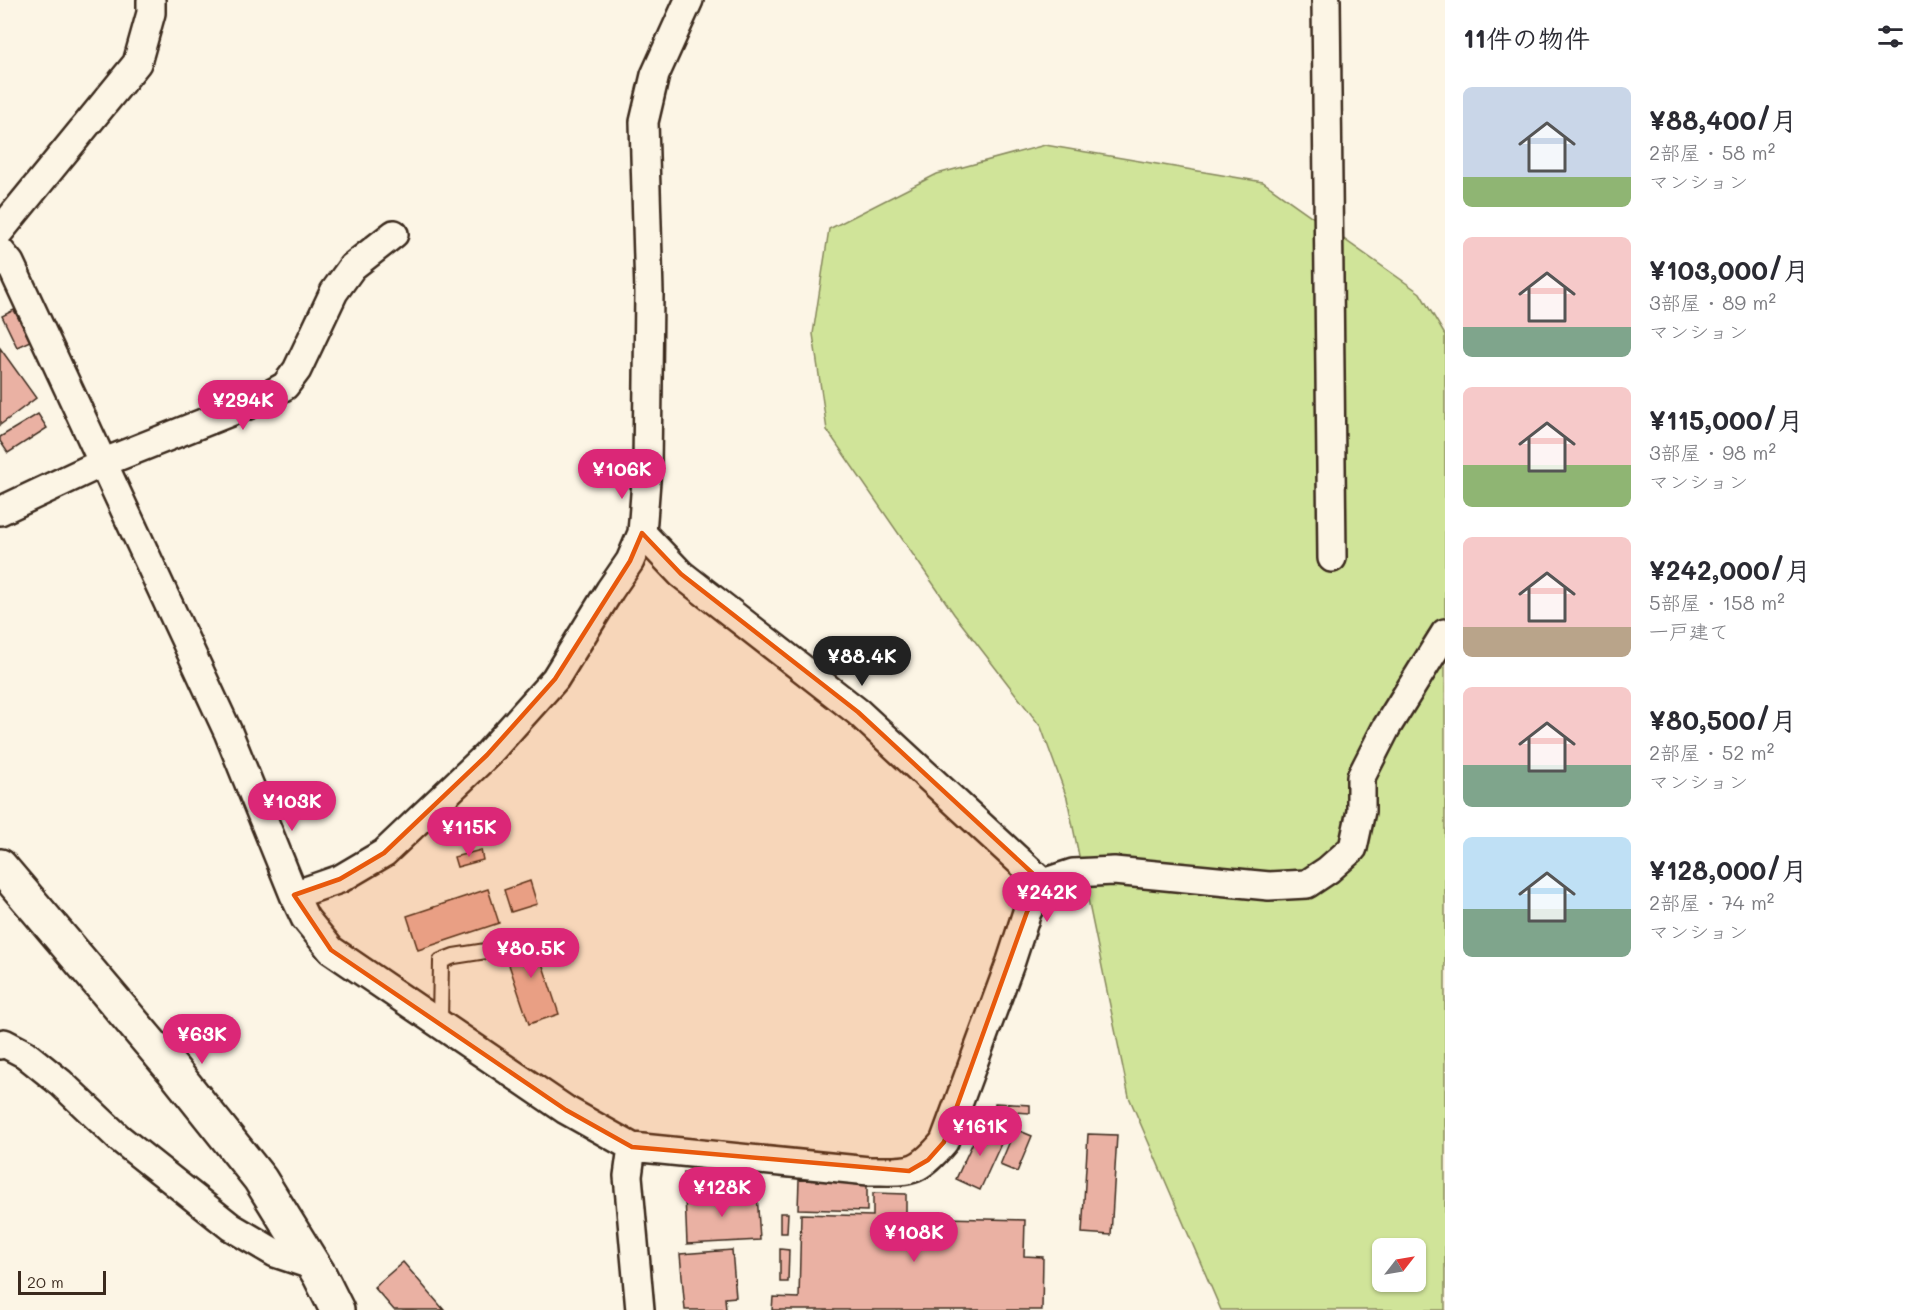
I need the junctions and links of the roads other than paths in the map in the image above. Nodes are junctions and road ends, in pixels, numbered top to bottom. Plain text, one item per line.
1 (151, 0) edge
2 (689, 0) edge
3 (1326, 0) edge
4 (0, 231) edge
5 (394, 234) dead end
6 (0, 252) edge
7 (102, 463) junction
8 (0, 511) edge
9 (642, 533) junction
10 (1332, 558) dead end
11 (1445, 633) edge
12 (0, 866) edge
13 (1043, 883) junction
14 (294, 895) junction
15 (486, 951) dead end
16 (440, 1023) junction
17 (0, 1046) edge
18 (632, 1147) junction
19 (314, 1266) junction
20 (337, 1310) edge
21 (640, 1310) edge

1 - 4 street
2 - 9 street
3 - 10 street
5 - 7 street
6 - 7 street
7 - 8 street
7 - 14 street
9 - 13 street
9 - 14 street
11 - 13 street
12 - 19 street
13 - 18 street
14 - 16 street
15 - 16 lane
16 - 18 street
17 - 19 street
18 - 21 street
19 - 20 street

